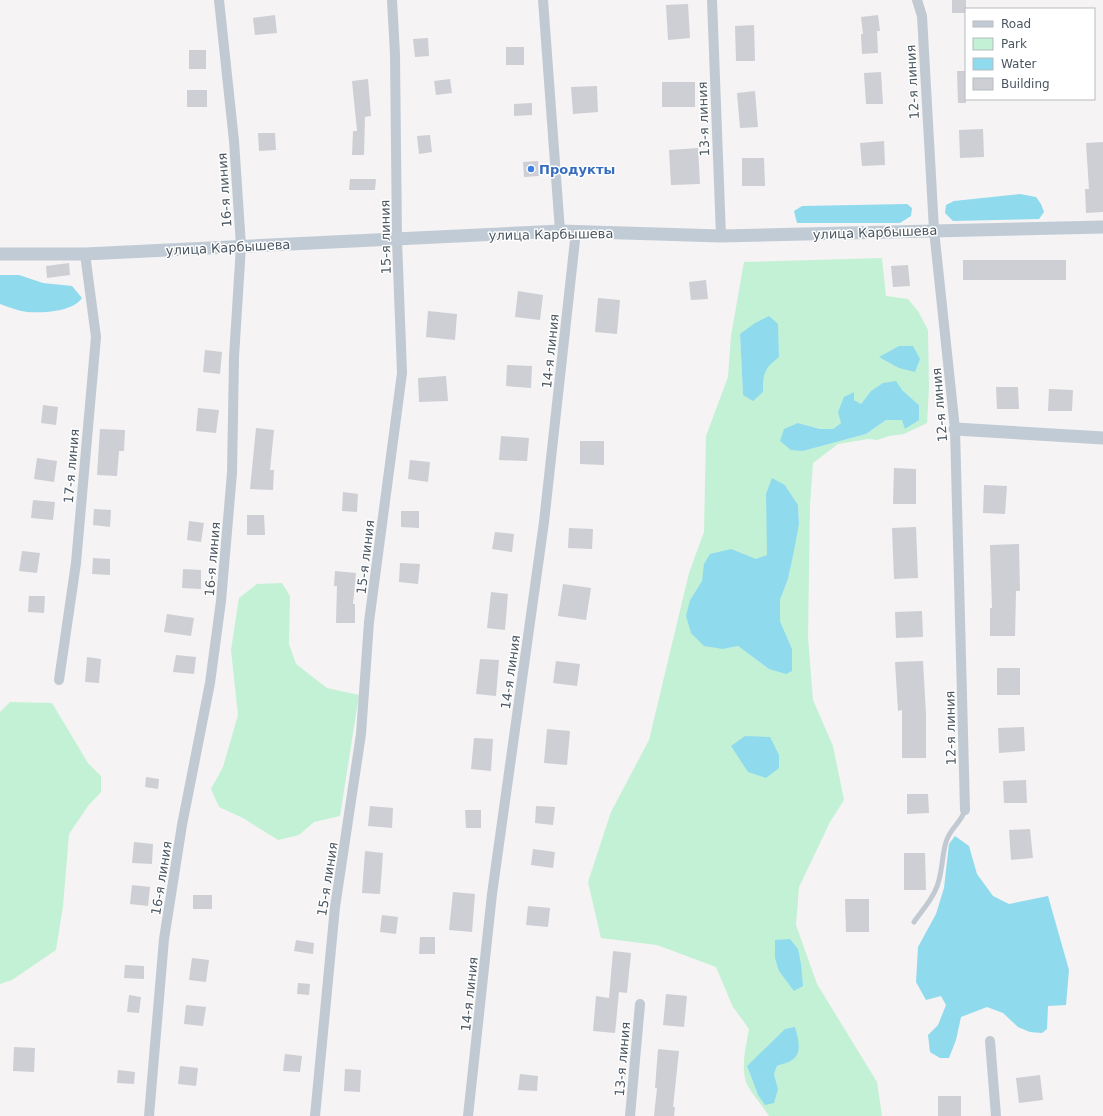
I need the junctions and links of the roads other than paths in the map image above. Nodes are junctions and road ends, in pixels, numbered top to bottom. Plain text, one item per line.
1 (219, 0) edge
2 (392, 0) edge
3 (543, 0) edge
4 (712, 0) edge
5 (917, 0) edge
6 (1103, 227) edge
7 (934, 230) junction
8 (576, 231) junction
9 (560, 232) junction
10 (721, 236) junction
11 (397, 240) junction
12 (241, 246) junction
13 (0, 254) edge
14 (85, 254) junction
15 (955, 429) junction
16 (1103, 438) edge
17 (59, 680) dead end
18 (965, 810) joint
19 (914, 922) dead end
20 (640, 1004) dead end
21 (990, 1041) dead end
22 (149, 1116) edge
23 (315, 1116) edge
24 (468, 1116) edge
25 (630, 1116) edge
26 (996, 1116) edge

1 - 12 street, 16-я линия
2 - 11 street, 15-я линия
3 - 9 street
4 - 10 street, 13-я линия
5 - 7 street, 12-я линия
6 - 7 main road, улица Карбышева
7 - 10 main road, улица Карбышева
7 - 15 street, 12-я линия
8 - 9 main road, улица Карбышева
8 - 10 main road, улица Карбышева
8 - 24 street, 14-я линия
9 - 11 main road, улица Карбышева
11 - 12 main road, улица Карбышева
11 - 23 street, 15-я линия
12 - 14 main road, улица Карбышева
12 - 22 street, 16-я линия
13 - 14 main road, улица Карбышева
14 - 17 street, 17-я линия
15 - 16 main road
15 - 18 street, 12-я линия
18 - 19 lane
20 - 25 street, 13-я линия
21 - 26 street

